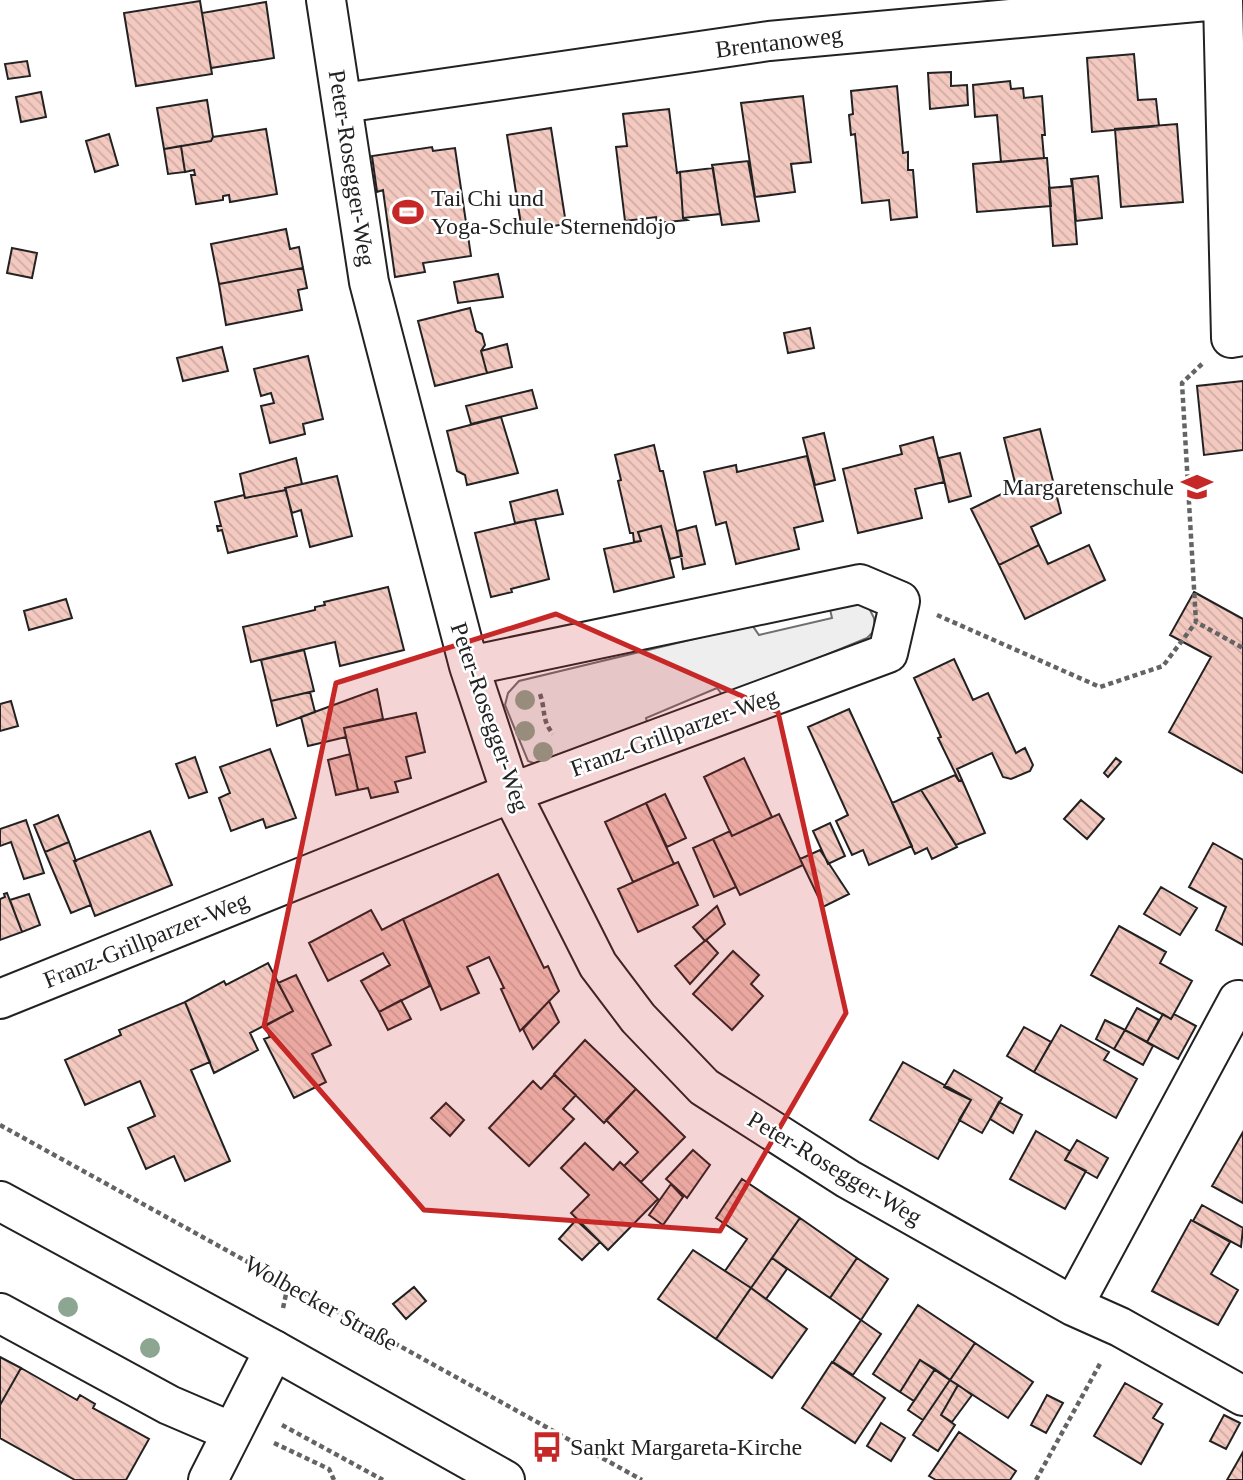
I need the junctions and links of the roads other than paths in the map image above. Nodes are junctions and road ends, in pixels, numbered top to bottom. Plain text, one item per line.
1 (326, 0) edge
2 (1221, 0) edge
3 (343, 103) junction
4 (1237, 337) edge
5 (470, 666) junction
6 (511, 793) junction
7 (0, 999) edge
8 (1238, 1000) dead end
9 (0, 1200) edge
10 (1073, 1306) junction
11 (0, 1313) edge
12 (274, 1350) junction
13 (1243, 1396) edge
14 (234, 1428) junction
15 (208, 1480) edge
16 (505, 1480) edge

1 - 3 street, Peter-Rosegger-Weg
2 - 3 street, Brentanoweg
2 - 4 street
3 - 5 street, Peter-Rosegger-Weg
5 - 6 street, Peter-Rosegger-Weg
5 - 6 street, Franz-Grillparzer-Weg
6 - 7 street, Franz-Grillparzer-Weg
6 - 10 street, Peter-Rosegger-Weg
8 - 10 street
9 - 12 street
10 - 13 street, Peter-Rosegger-Weg
11 - 14 street
12 - 14 street
12 - 16 street
14 - 15 street

